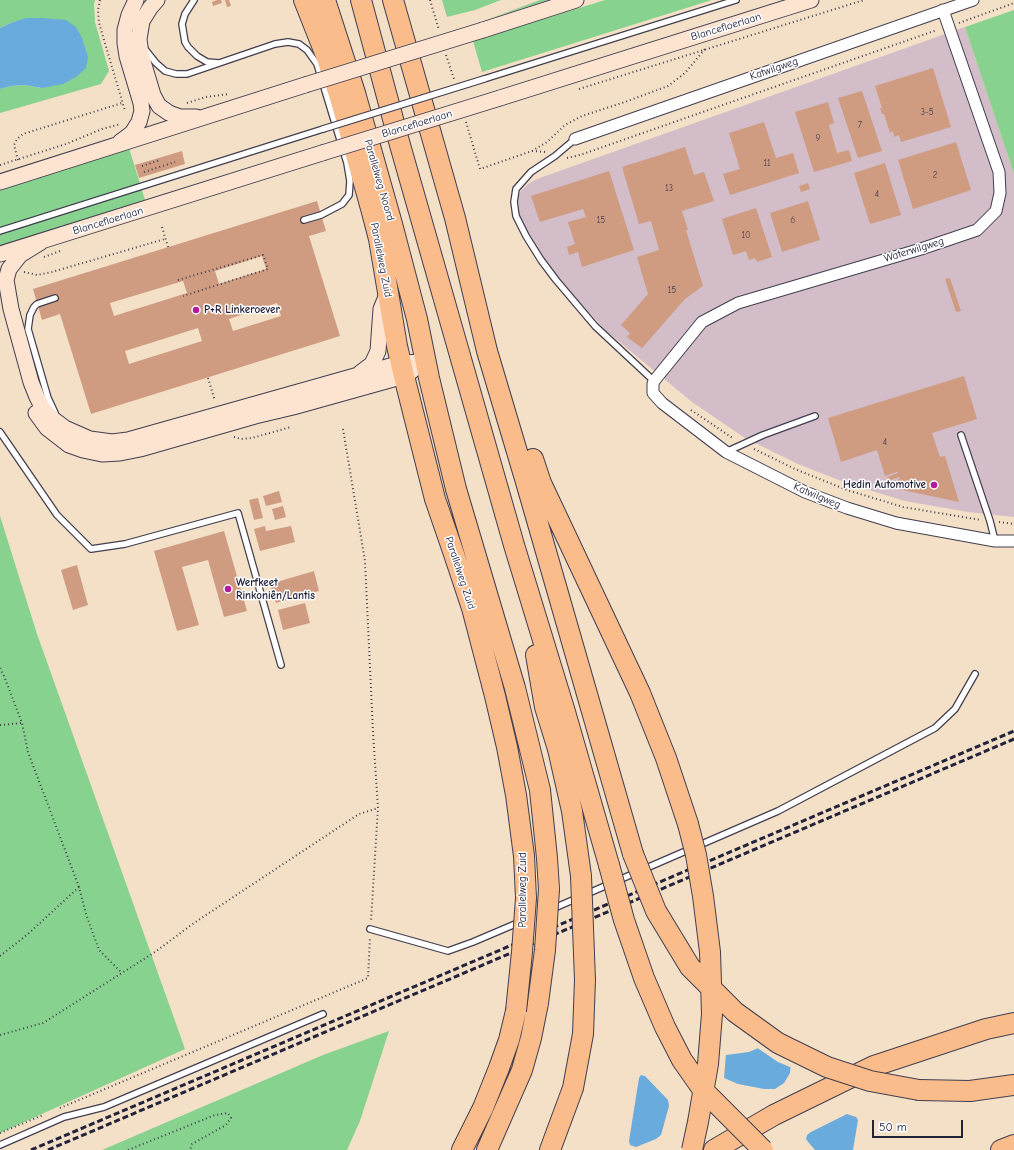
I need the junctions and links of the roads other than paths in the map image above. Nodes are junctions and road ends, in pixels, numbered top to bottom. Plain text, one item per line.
1 (136, 0) edge
2 (157, 0) edge
3 (194, 0) edge
4 (304, 0) edge
5 (325, 0) edge
6 (361, 0) edge
7 (393, 0) edge
8 (576, 0) edge
9 (736, 0) edge
10 (811, 0) edge
11 (973, 0) edge
12 (942, 10) junction
13 (139, 39) junction
14 (221, 63) junction
15 (214, 114) junction
16 (575, 139) joint
17 (100, 151) junction
18 (0, 182) edge
19 (304, 220) dead end
20 (0, 230) edge
21 (41, 242) junction
22 (0, 254) edge
23 (388, 291) junction
24 (55, 298) dead end
25 (0, 305) edge
26 (425, 362) junction
27 (402, 370) junction
28 (360, 374) junction
29 (653, 383) junction
30 (504, 410) junction
31 (815, 416) dead end
32 (65, 428) junction
33 (0, 432) edge
34 (961, 435) dead end
35 (726, 452) junction
36 (995, 541) junction
37 (1014, 541) edge
38 (514, 545) junction
39 (281, 665) dead end
40 (975, 674) dead end
41 (538, 914) dead end
42 (530, 918) dead end
43 (370, 928) road end
44 (322, 1014) dead end
45 (1014, 1023) edge
46 (1014, 1085) edge
47 (483, 1108) junction
48 (0, 1145) edge
49 (1014, 1145) edge
50 (490, 1148) edge
51 (462, 1150) edge
52 (470, 1150) edge
53 (550, 1150) edge
54 (692, 1150) edge
55 (714, 1150) edge
56 (763, 1150) edge
57 (1001, 1150) edge

1 - 17 main road
2 - 13 main road
3 - 14 lane
4 - 23 highway, Parallelweg Zuid
5 - 26 highway, Parallelweg Noord
6 - 38 highway
7 - 30 highway
8 - 15 main road, bridge
9 - 20 lane, bridge
10 - 21 main road, Blancefloerlaan, bridge
11 - 12 street, Katwilgweg
12 - 16 street, Katwilgweg
12 - 29 street, Waterwilgweg
13 - 14 lane
13 - 15 main road
14 - 19 lane
15 - 17 main road
16 - 29 lane
17 - 18 main road
21 - 22 main road, Blancefloerlaan
21 - 32 main road
23 - 27 highway, Parallelweg Zuid
23 - 28 main road
24 - 32 lane
25 - 27 main road
26 - 27 main road
26 - 50 highway, Parallelweg Zuid, bridge
27 - 28 main road
27 - 47 highway, Parallelweg Zuid, bridge
28 - 32 main road
29 - 35 street, Katwilgweg
30 - 46 highway, bridge
30 - 54 highway, bridge
31 - 35 lane
33 - 39 lane
34 - 36 lane
35 - 36 street, Katwilgweg
36 - 37 street, Katwilgweg
38 - 53 highway, bridge
38 - 56 highway, bridge
40 - 41 lane
42 - 43 lane
44 - 48 lane
45 - 55 highway
47 - 51 highway, Parallelweg Zuid
47 - 52 highway
49 - 57 highway

